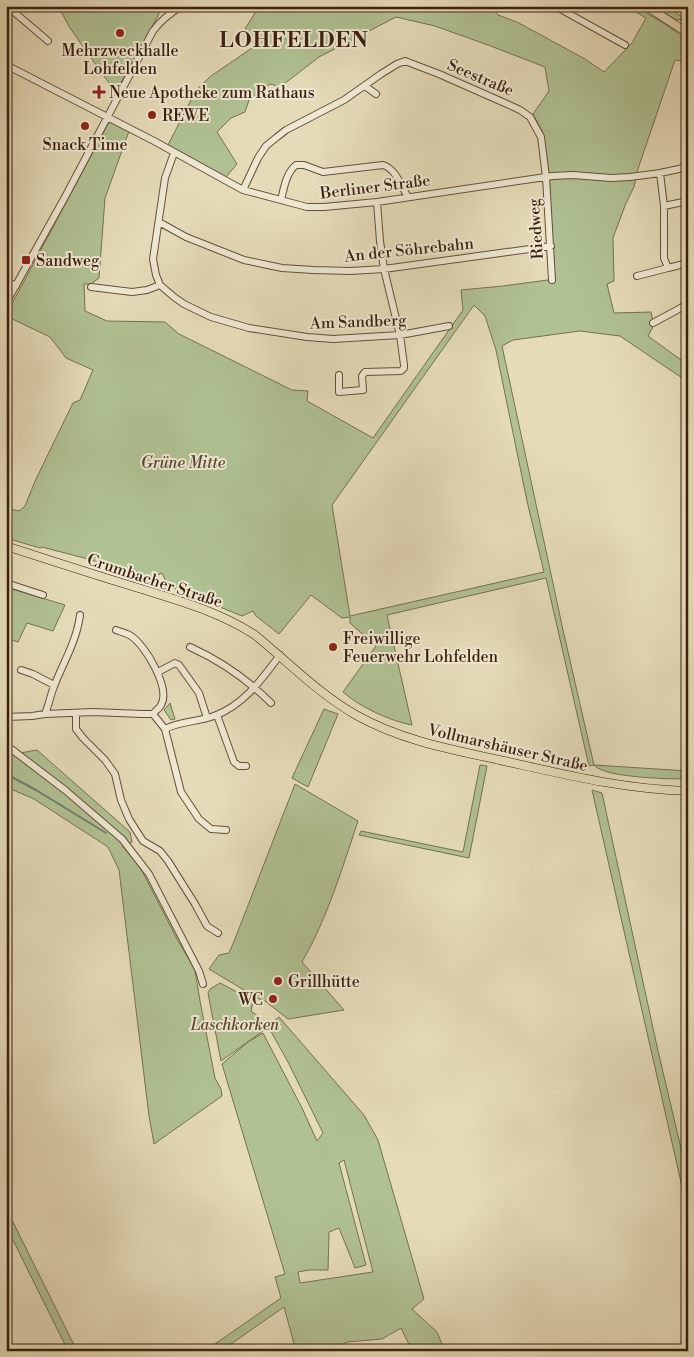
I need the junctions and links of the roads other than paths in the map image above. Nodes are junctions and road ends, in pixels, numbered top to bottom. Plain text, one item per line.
1 (7, 6) edge
2 (182, 6) edge
3 (555, 6) edge
4 (646, 6) edge
5 (688, 33) edge
6 (48, 41) dead end
7 (626, 45) dead end
8 (6, 65) edge
9 (365, 86) junction
10 (376, 94) dead end
11 (108, 117) junction
12 (174, 153) junction
13 (688, 167) edge
14 (660, 174) junction
15 (546, 177) junction
16 (243, 190) junction
17 (408, 197) junction
18 (281, 200) junction
19 (688, 201) edge
20 (377, 202) junction
21 (664, 206) junction
22 (160, 222) junction
23 (551, 246) junction
24 (688, 263) edge
25 (668, 268) junction
26 (384, 269) junction
27 (637, 276) dead end
28 (552, 280) dead end
29 (6, 281) edge
30 (160, 285) junction
31 (16, 286) junction
32 (91, 286) dead end
33 (6, 303) edge
34 (688, 304) edge
35 (653, 323) dead end
36 (448, 326) dead end
37 (400, 335) junction
38 (339, 375) dead end
39 (6, 546) edge
40 (6, 583) edge
41 (43, 595) dead end
42 (80, 614) dead end
43 (116, 630) dead end
44 (190, 647) dead end
45 (280, 655) junction
46 (20, 670) dead end
47 (158, 672) junction
48 (54, 685) junction
49 (255, 687) junction
50 (331, 698) joint
51 (271, 703) dead end
52 (76, 713) junction
53 (45, 714) junction
54 (153, 714) junction
55 (217, 715) junction
56 (6, 717) edge
57 (206, 718) junction
58 (165, 729) junction
59 (6, 745) edge
60 (246, 766) dead end
61 (688, 791) edge
62 (226, 830) dead end
63 (218, 933) dead end
64 (203, 984) dead end

1 - 6 street
2 - 11 street
3 - 7 street
4 - 5 main road
8 - 11 street, Berliner Straße
9 - 10 street
9 - 15 street, Seestraße
9 - 16 street, Seestraße
11 - 12 street, Berliner Straße
11 - 31 street
12 - 16 street, Berliner Straße
12 - 22 street
13 - 14 street, Berliner Straße
14 - 15 street, Berliner Straße
14 - 21 street
15 - 17 street, Berliner Straße
15 - 23 street, Riedweg
16 - 18 street, Berliner Straße
17 - 18 street
17 - 20 street, Berliner Straße
18 - 20 street, Berliner Straße
19 - 21 street
20 - 26 street
21 - 25 street
22 - 26 street, An der Söhrebahn
22 - 30 street
23 - 26 street, An der Söhrebahn
23 - 28 street, Riedweg
24 - 25 street
25 - 27 street
26 - 37 street
29 - 31 street
30 - 32 street
30 - 37 street, Am Sandberg
31 - 33 street
34 - 35 street
36 - 37 street, Am Sandberg
37 - 38 street
39 - 45 main road, Crumbacher Straße
40 - 41 street
42 - 48 street
43 - 47 street
44 - 49 street
45 - 49 street
45 - 50 main road, Crumbacher Straße
46 - 48 street
47 - 54 street
47 - 57 street
48 - 53 street
49 - 51 street
49 - 55 street
50 - 61 main road, Vollmarshäuser Straße
52 - 53 street
52 - 54 street
52 - 63 street
53 - 56 street
54 - 58 street
55 - 57 street
55 - 60 street
57 - 58 street
58 - 62 street
59 - 64 street

